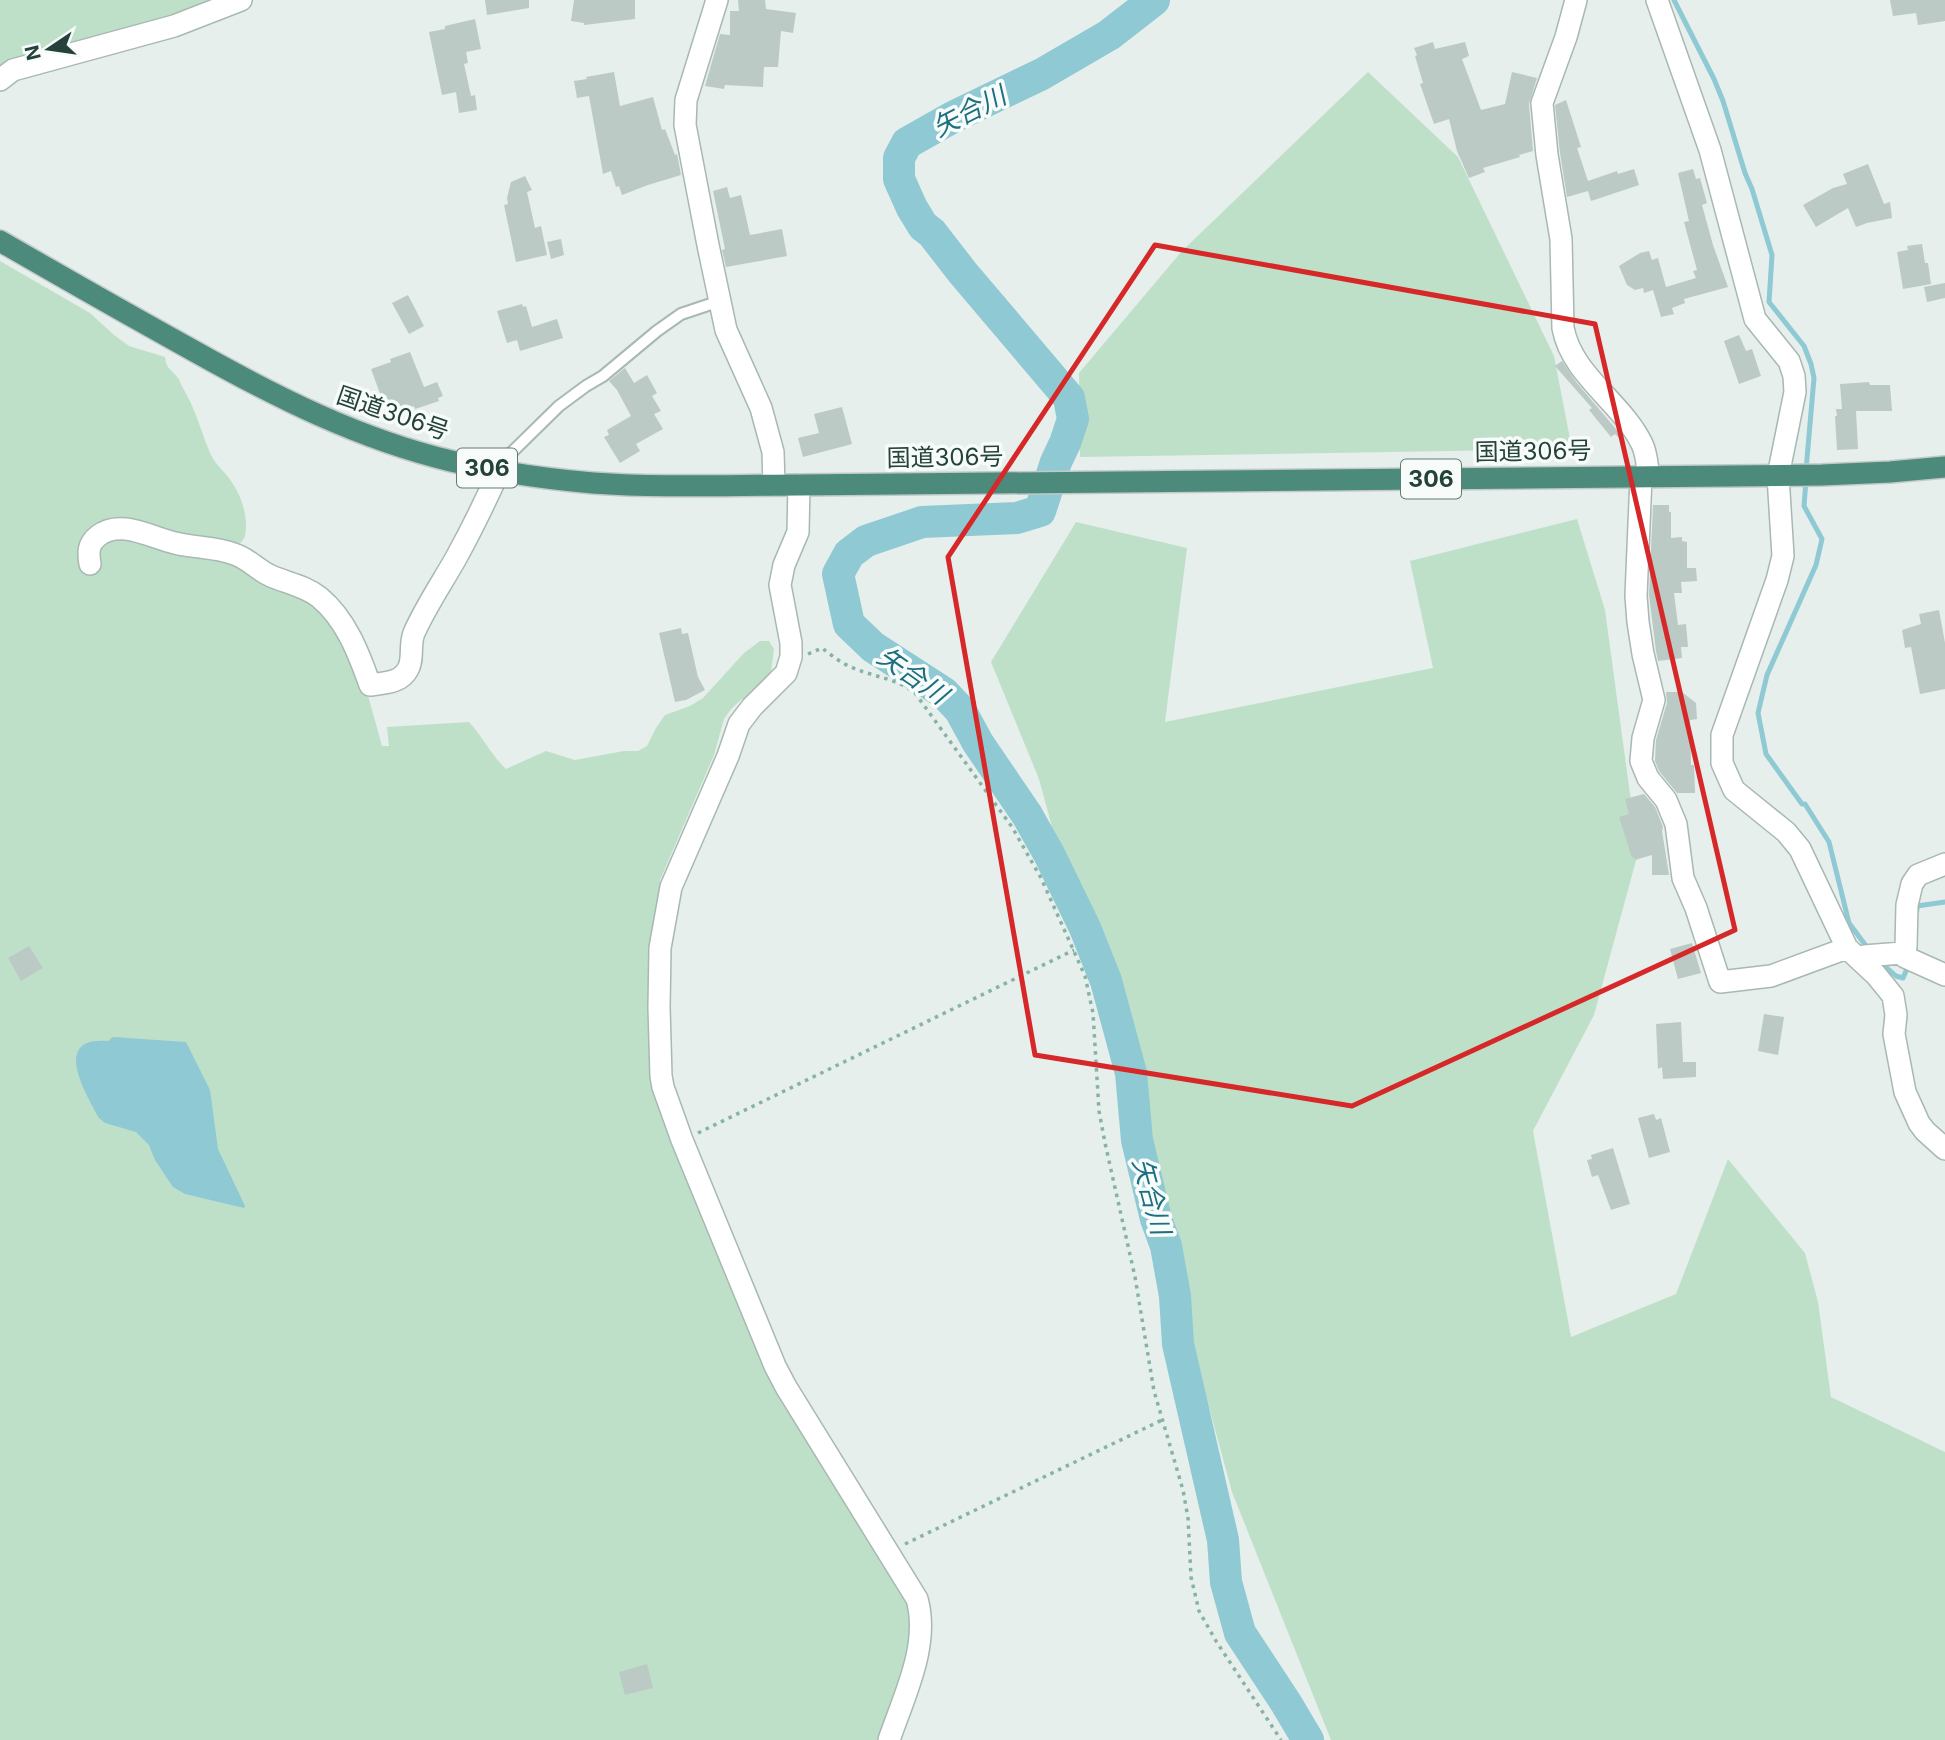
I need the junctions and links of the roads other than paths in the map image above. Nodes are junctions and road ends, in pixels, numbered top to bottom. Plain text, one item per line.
1 (241, 0) edge
2 (717, 0) edge
3 (1576, 0) edge
4 (1657, 0) edge
5 (0, 80) edge
6 (0, 241) edge
7 (720, 301) junction
8 (1945, 467) edge
9 (499, 471) junction
10 (1783, 475) junction
11 (1645, 477) junction
12 (774, 485) junction
13 (799, 485) junction
14 (90, 564) dead end
15 (1945, 864) edge
16 (1883, 956) junction
17 (1945, 975) edge
18 (1945, 1149) edge
19 (889, 1740) edge

1 - 5 street
2 - 7 street
3 - 11 street
4 - 10 street
6 - 9 highway, 国道306号 / 306
7 - 9 lane
7 - 12 street
8 - 10 highway, 国道306号 / 306
9 - 12 highway, 国道306号 / 306
9 - 14 street
10 - 11 highway, 国道306号 / 306
10 - 16 street
11 - 13 highway, 国道306号 / 306
11 - 16 street
12 - 13 highway, 国道306号 / 306
13 - 19 street
15 - 16 street
16 - 17 street
16 - 18 street

